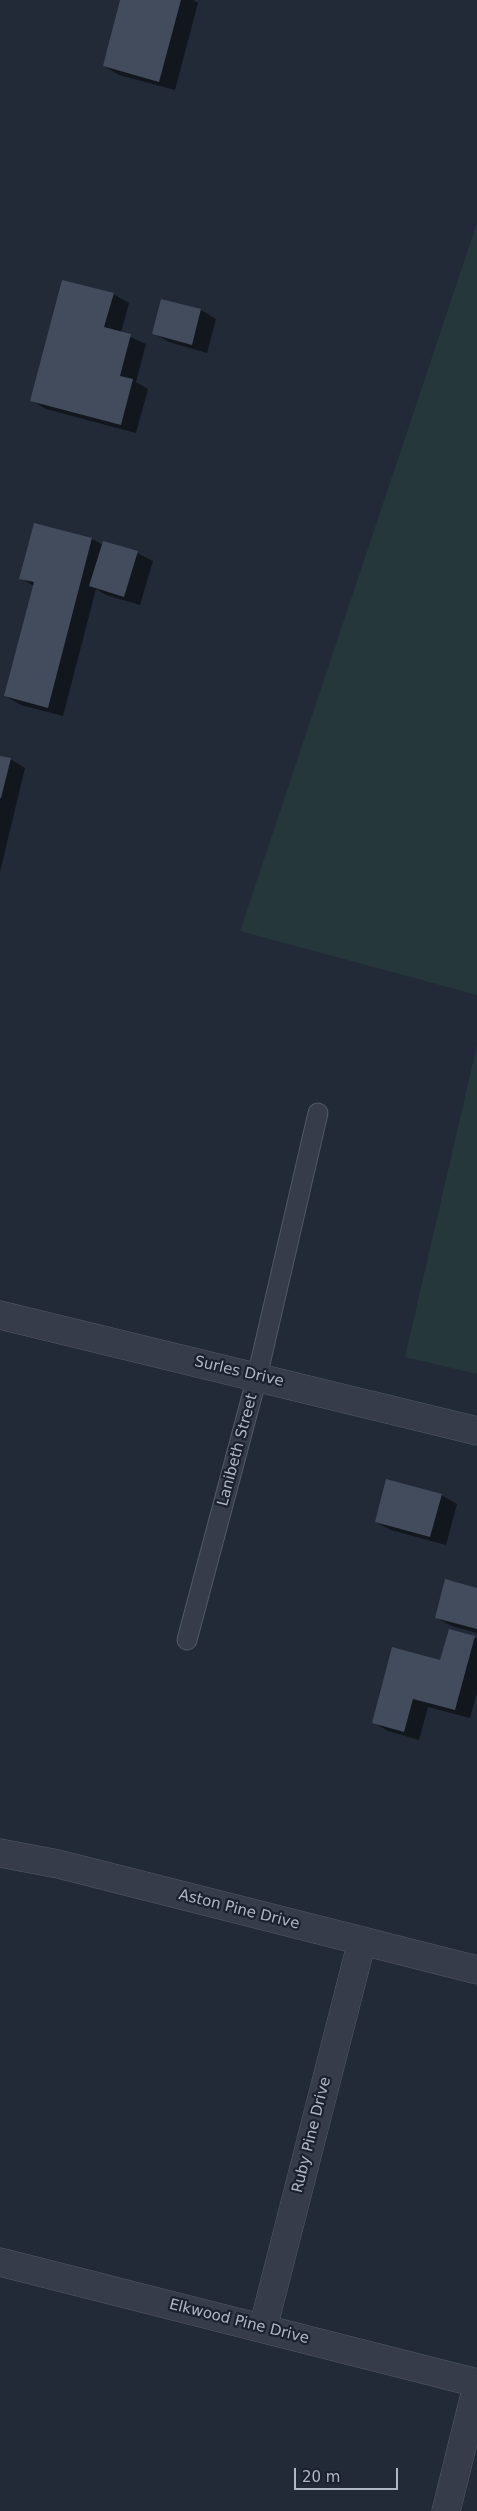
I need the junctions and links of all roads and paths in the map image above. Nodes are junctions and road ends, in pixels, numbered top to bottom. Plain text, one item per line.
1 (318, 1113) dead end
2 (0, 1315) edge
3 (257, 1377) junction
4 (477, 1430) edge
5 (187, 1640) dead end
6 (0, 1854) edge
7 (362, 1941) junction
8 (477, 1970) edge
9 (0, 2262) edge
10 (263, 2328) junction
11 (477, 2385) edge
12 (446, 2511) edge

1 - 3 lane, Lanibeth Street
2 - 3 street, Surles Drive
3 - 4 street, Surles Drive
3 - 5 lane, Lanibeth Street
6 - 7 street, Aston Pine Drive
7 - 8 street, Aston Pine Drive
7 - 10 street, Ruby Pine Drive
9 - 10 street, Elkwood Pine Drive
10 - 11 street, Elkwood Pine Drive
11 - 12 street

